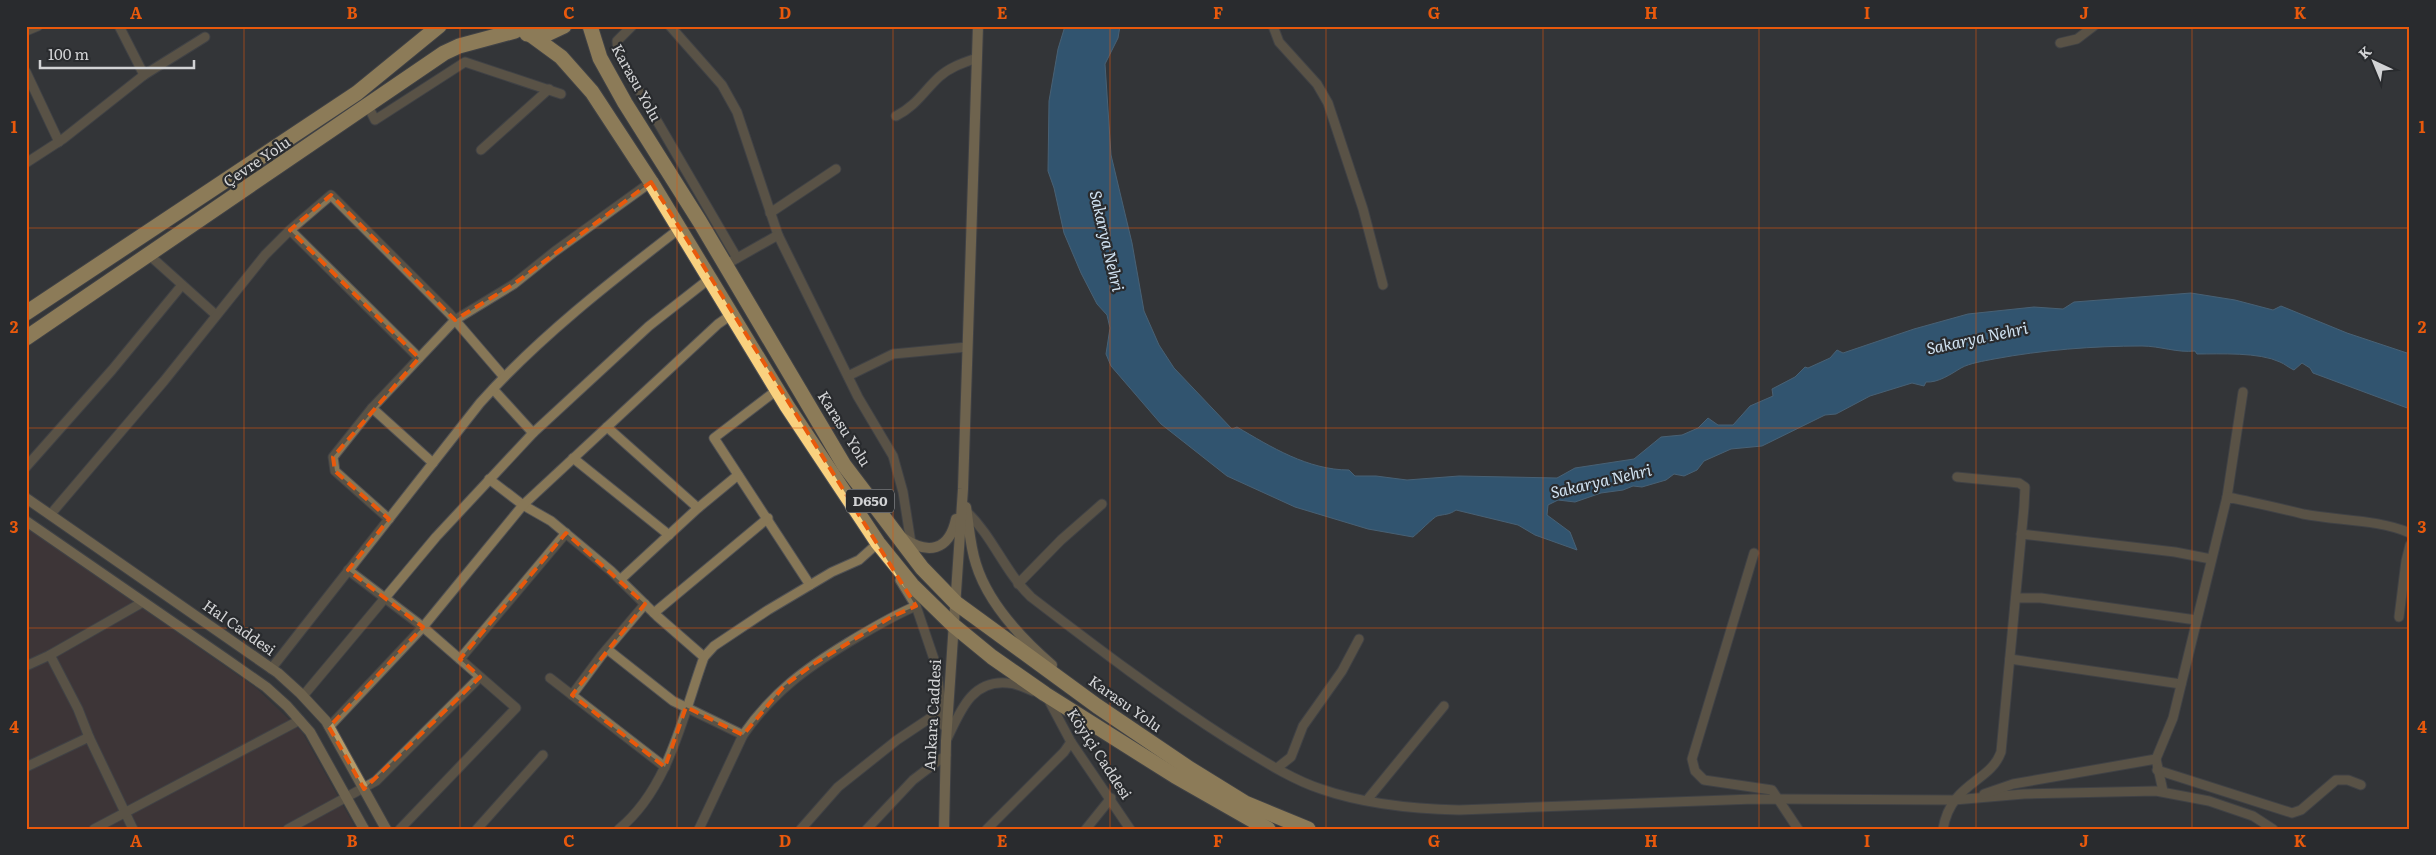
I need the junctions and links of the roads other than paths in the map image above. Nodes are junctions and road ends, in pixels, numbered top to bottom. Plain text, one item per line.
1 (38, 26) edge
2 (119, 26) edge
3 (440, 26) edge
4 (564, 26) edge
5 (590, 26) edge
6 (632, 26) edge
7 (670, 26) edge
8 (978, 26) edge
9 (1273, 26) edge
10 (2094, 26) edge
11 (511, 28) edge
12 (26, 31) edge
13 (531, 35) junction
14 (205, 37) dead end
15 (2060, 43) dead end
16 (977, 58) junction
17 (144, 75) junction
18 (27, 76) edge
19 (549, 89) junction
20 (561, 94) dead end
21 (368, 106) junction
22 (896, 116) dead end
23 (60, 142) junction
24 (481, 150) dead end
25 (26, 163) edge
26 (836, 169) dead end
27 (651, 182) junction
28 (770, 213) junction
29 (679, 229) junction
30 (290, 230) junction
31 (778, 235) junction
32 (149, 255) junction
33 (731, 261) junction
34 (709, 279) junction
35 (182, 284) junction
36 (1383, 285) dead end
37 (26, 313) edge
38 (216, 315) junction
39 (731, 315) junction
40 (455, 320) junction
41 (26, 338) edge
42 (967, 347) junction
43 (419, 358) junction
44 (848, 376) junction
45 (504, 377) junction
46 (493, 389) junction
47 (778, 390) junction
48 (2243, 392) dead end
49 (372, 408) junction
50 (607, 427) junction
51 (533, 433) junction
52 (573, 458) junction
53 (432, 463) junction
54 (26, 467) edge
55 (738, 475) junction
56 (1958, 477) dead end
57 (489, 479) junction
58 (963, 488) junction
59 (2227, 497) junction
60 (26, 498) edge
61 (1102, 504) dead end
62 (523, 505) junction
63 (698, 508) junction
64 (966, 512) junction
65 (50, 515) junction
66 (389, 518) junction
67 (768, 518) junction
68 (26, 521) edge
69 (891, 531) junction
70 (566, 533) junction
71 (2410, 533) edge
72 (2021, 534) junction
73 (669, 535) junction
74 (878, 543) junction
75 (911, 543) junction
76 (2410, 545) edge
77 (1754, 553) dead end
78 (2211, 559) junction
79 (348, 570) junction
80 (620, 580) junction
81 (1018, 584) junction
82 (810, 585) junction
83 (2016, 598) junction
84 (386, 599) junction
85 (143, 602) junction
86 (956, 603) junction
87 (645, 604) junction
88 (916, 606) junction
89 (654, 613) junction
90 (2399, 617) dead end
91 (2196, 620) junction
92 (954, 625) junction
93 (423, 627) junction
94 (1359, 639) dead end
95 (607, 649) junction
96 (50, 655) junction
97 (704, 657) junction
98 (460, 659) junction
99 (2010, 659) junction
100 (26, 666) edge
101 (271, 669) junction
102 (480, 677) junction
103 (550, 678) dead end
104 (2181, 684) junction
105 (1045, 694) junction
106 (572, 695) junction
107 (303, 696) junction
108 (1097, 706) junction
109 (1444, 706) dead end
110 (686, 707) junction
111 (942, 710) junction
112 (300, 720) junction
113 (329, 727) junction
114 (743, 734) junction
115 (89, 737) junction
116 (946, 741) junction
117 (1071, 742) junction
118 (543, 755) dead end
119 (946, 755) junction
120 (2156, 759) junction
121 (26, 767) edge
122 (664, 768) junction
123 (1277, 768) junction
124 (2157, 770) junction
125 (2361, 785) dead end
126 (364, 789) junction
127 (2163, 791) junction
128 (347, 798) junction
129 (1111, 798) junction
130 (1972, 798) junction
131 (1367, 800) junction
132 (1778, 800) junction
133 (1954, 800) junction
134 (124, 812) junction
135 (94, 829) edge
136 (133, 829) edge
137 (288, 829) edge
138 (364, 829) edge
139 (386, 829) edge
140 (400, 829) edge
141 (477, 829) edge
142 (619, 829) edge
143 (699, 829) edge
144 (801, 829) edge
145 (867, 829) edge
146 (944, 829) edge
147 (987, 829) edge
148 (1086, 829) edge
149 (1130, 829) edge
150 (1268, 829) edge
151 (1308, 829) edge
152 (1798, 829) edge
153 (1943, 829) edge
154 (2274, 829) edge

1 - 12 street
2 - 17 street
3 - 37 highway, Çevre Yolu
4 - 13 highway
5 - 33 highway, Karasu Yolu / D650
6 - 33 street
7 - 28 street
8 - 16 street
9 - 36 street
10 - 15 street
11 - 13 highway
11 - 21 highway, Çevre Yolu
13 - 27 highway, D650
14 - 17 street
16 - 22 street
16 - 42 street
17 - 23 street
18 - 23 street
19 - 20 street
19 - 21 street
19 - 24 street
21 - 32 highway, Çevre Yolu
23 - 25 street
26 - 28 street
27 - 29 highway, D650
27 - 40 street
28 - 31 street
29 - 34 highway, D650
29 - 45 street
30 - 38 street
30 - 40 street
30 - 43 street
31 - 33 street
31 - 44 street
32 - 35 street
32 - 41 highway, Çevre Yolu
33 - 69 highway, Karasu Yolu / D650
34 - 39 highway, D650
34 - 51 street
35 - 38 street
35 - 54 street
38 - 65 street
39 - 47 highway, D650
39 - 50 street
40 - 43 street
40 - 45 street
42 - 44 street
42 - 58 street
43 - 49 street
44 - 75 street
45 - 46 street
46 - 51 street
46 - 53 street
47 - 55 street
47 - 74 highway, D650
48 - 59 street
49 - 53 street
49 - 66 street
50 - 52 street
50 - 63 street
51 - 57 street
52 - 62 street
52 - 73 street
53 - 66 street
55 - 63 street
55 - 67 street
56 - 72 street
57 - 62 street
57 - 84 street
58 - 64 street
58 - 75 street
58 - 86 street, Ankara Caddesi
59 - 71 street
59 - 78 street
60 - 65 street, Hal Caddesi
61 - 81 street
62 - 70 street
62 - 93 street
63 - 73 street
64 - 81 street
64 - 108 street
65 - 101 street, Hal Caddesi
66 - 79 street
67 - 82 street
67 - 89 street
68 - 85 street
69 - 75 street
69 - 86 highway, Karasu Yolu / D650
70 - 80 street
70 - 98 street
72 - 78 street
72 - 83 street
73 - 80 street
74 - 82 street
74 - 88 street
74 - 92 highway, D650
76 - 90 street
77 - 132 street
78 - 91 street
79 - 84 street
79 - 101 street
80 - 87 street
81 - 123 street
82 - 97 street
83 - 91 street
83 - 99 street
84 - 93 street
84 - 107 street
85 - 96 street
85 - 112 street
86 - 92 street, Ankara Caddesi
86 - 108 highway, Karasu Yolu / D650
87 - 89 street
87 - 95 street
88 - 111 street
88 - 114 street
89 - 97 street
91 - 104 street
92 - 105 highway, D650
92 - 116 street, Ankara Caddesi
93 - 98 street
93 - 113 street
94 - 123 street
95 - 106 street
95 - 110 street
96 - 100 street
96 - 115 street
97 - 110 street
98 - 102 street
99 - 104 street
99 - 133 street
101 - 107 street, Hal Caddesi
102 - 126 street
102 - 140 street
103 - 106 street
104 - 120 street
105 - 116 street
105 - 117 street, Köyiçi Caddesi
105 - 150 highway, D650
106 - 122 street
107 - 113 street, Hal Caddesi
108 - 151 highway, Karasu Yolu / D650
109 - 131 street
110 - 114 street
110 - 122 street
111 - 116 street
111 - 144 street
112 - 128 street
112 - 134 street
113 - 126 street, Hal Caddesi
114 - 143 street
115 - 121 street
115 - 134 street
116 - 119 street, Ankara Caddesi
117 - 129 street, Köyiçi Caddesi
117 - 147 street
118 - 141 street
119 - 145 street
119 - 146 street, Ankara Caddesi
120 - 124 street
120 - 130 street
122 - 142 street
123 - 131 street
124 - 125 street
124 - 127 street
126 - 128 street
126 - 139 street, Hal Caddesi
127 - 130 street
127 - 154 street
128 - 137 street
128 - 138 street
129 - 148 street
129 - 149 street, Köyiçi Caddesi
130 - 133 street
131 - 132 street
132 - 133 street
132 - 152 street
133 - 153 street
134 - 135 street
134 - 136 street

